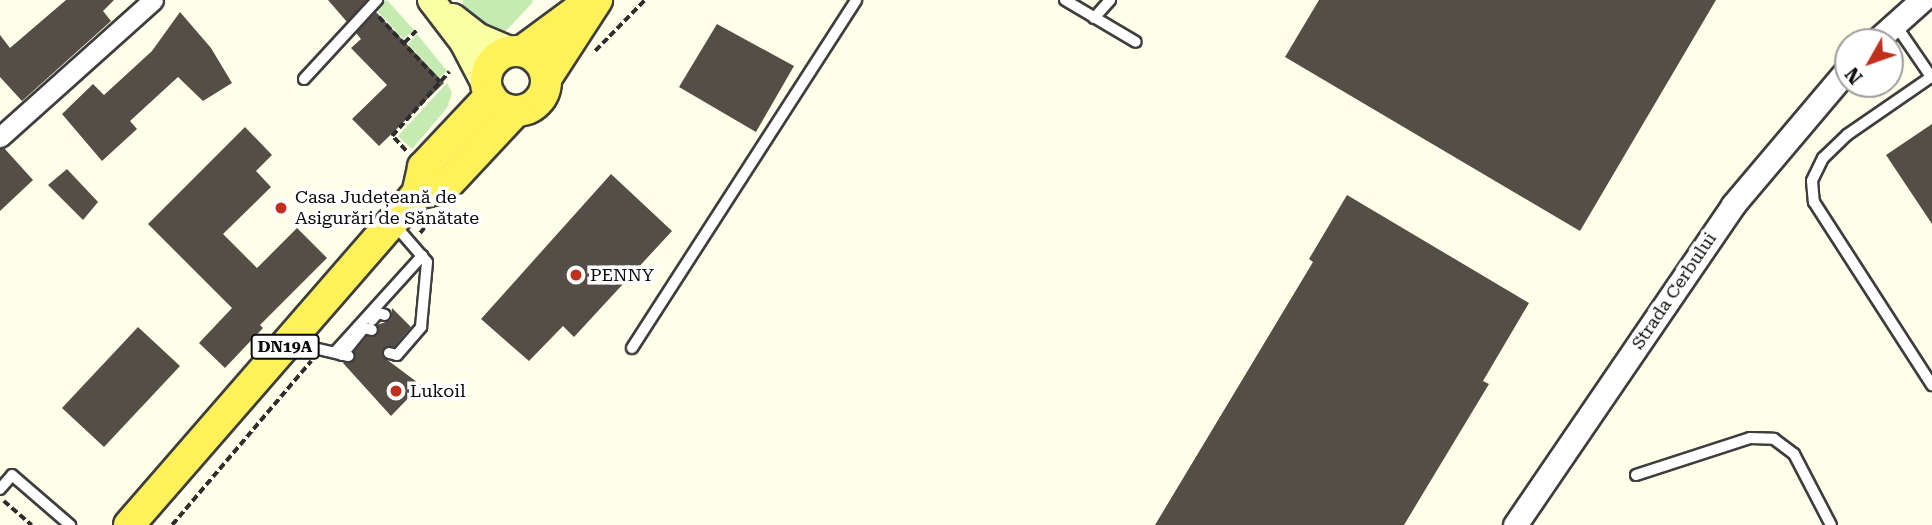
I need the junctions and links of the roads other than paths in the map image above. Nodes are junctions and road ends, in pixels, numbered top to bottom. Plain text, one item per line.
1 (153, 0) edge
2 (431, 0) edge
3 (590, 0) edge
4 (597, 0) edge
5 (856, 0) edge
6 (1065, 0) edge
7 (1110, 0) edge
8 (1922, 0) edge
9 (374, 4) edge
10 (1094, 18) junction
11 (1895, 23) junction
12 (1890, 28) edge
13 (1136, 42) dead end
14 (517, 51) junction
15 (547, 78) junction
16 (1932, 78) edge
17 (304, 79) dead end
18 (1834, 86) edge
19 (488, 91) junction
20 (515, 112) junction
21 (459, 128) junction
22 (0, 137) edge
23 (450, 175) junction
24 (417, 194) junction
25 (392, 223) junction
26 (422, 256) junction
27 (386, 315) dead end
28 (408, 323) dead end
29 (421, 327) junction
30 (289, 342) junction
31 (632, 348) dead end
32 (342, 354) junction
33 (393, 356) dead end
34 (1932, 385) edge
35 (1636, 475) dead end
36 (0, 489) edge
37 (70, 525) edge
38 (129, 525) edge
39 (1515, 525) edge
40 (1831, 525) edge

1 - 22 street
2 - 14 main road
2 - 19 main road
3 - 14 main road
4 - 15 main road
5 - 31 lane
6 - 10 lane
7 - 10 lane
8 - 11 street
9 - 17 lane
10 - 13 lane
11 - 12 street
11 - 16 lane
14 - 15 main road
14 - 19 main road
15 - 20 main road
16 - 34 lane
18 - 39 street, Strada Cerbului
19 - 20 main road
19 - 21 main road, DN19A
20 - 23 main road, DN19A
21 - 23 lane
21 - 24 main road, DN19A
23 - 24 main road, DN19A
24 - 25 main road, DN19A
25 - 26 lane
25 - 30 main road, DN19A
26 - 29 lane
26 - 32 lane
27 - 32 lane
28 - 29 lane
29 - 33 lane
30 - 32 lane
30 - 38 main road, DN19A
35 - 40 lane
36 - 37 lane

